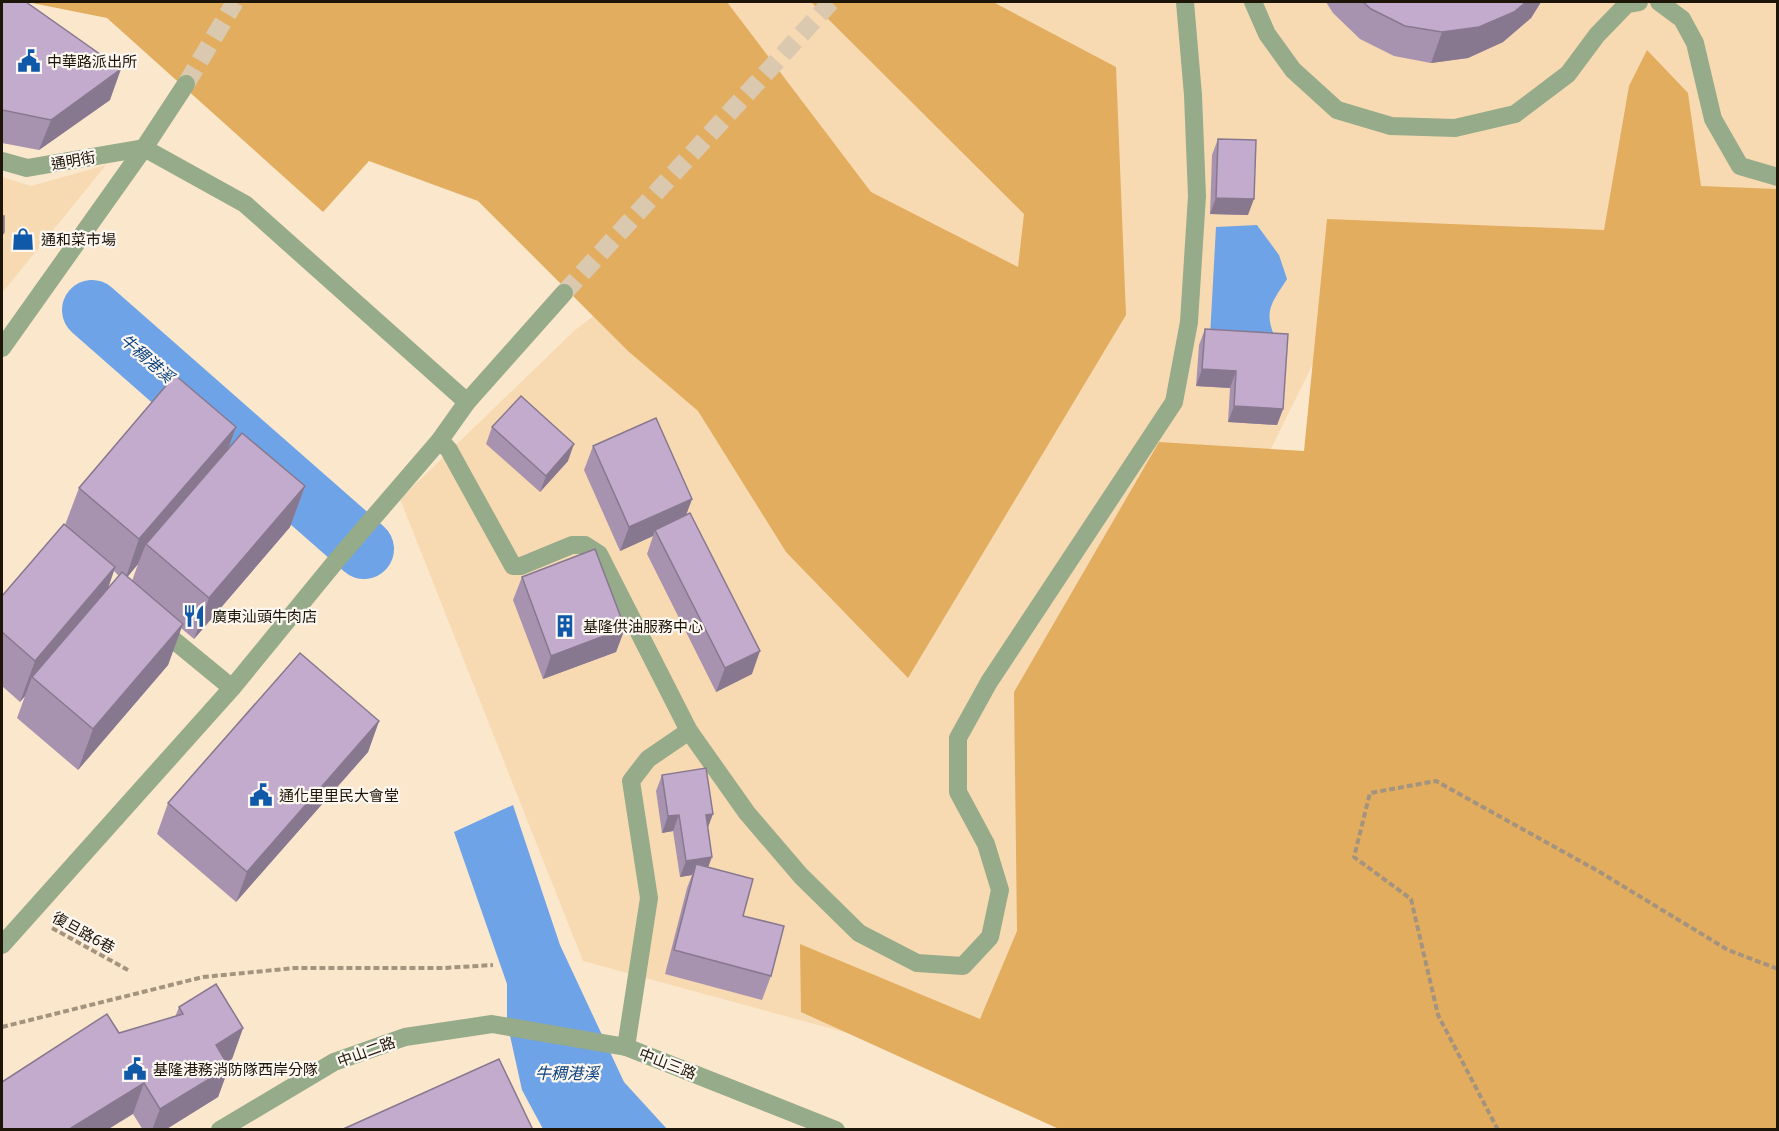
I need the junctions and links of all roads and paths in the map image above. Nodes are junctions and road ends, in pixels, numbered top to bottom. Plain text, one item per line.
1 (1185, 2) edge
2 (1253, 2) edge
3 (1639, 2) edge
4 (1659, 2) edge
5 (186, 84) tunnel mouth
6 (144, 148) junction
7 (2, 161) edge
8 (1778, 177) edge
9 (564, 293) tunnel mouth
10 (2, 348) edge
11 (467, 402) junction
12 (440, 440) junction
13 (142, 614) edge
14 (231, 688) junction
15 (689, 731) junction
16 (28, 914) junction
17 (2, 945) edge
18 (493, 965) dead end
19 (1778, 969) edge
20 (128, 970) dead end
21 (492, 1024) joint
22 (2, 1027) edge
23 (619, 1045) junction
24 (220, 1130) edge
25 (836, 1130) edge
26 (1498, 1130) edge

1 - 15 street
2 - 3 street
4 - 8 street
5 - 6 street
6 - 7 street, 通明街
6 - 10 street
6 - 11 street
9 - 11 street
11 - 12 street
12 - 14 street
12 - 15 street
13 - 14 street
14 - 16 street
15 - 23 street
16 - 17 street
16 - 20 path, 復旦路6巷
18 - 22 path
19 - 26 path
21 - 23 street, 中山三路
21 - 24 street, 中山二路
23 - 25 street, 中山三路

